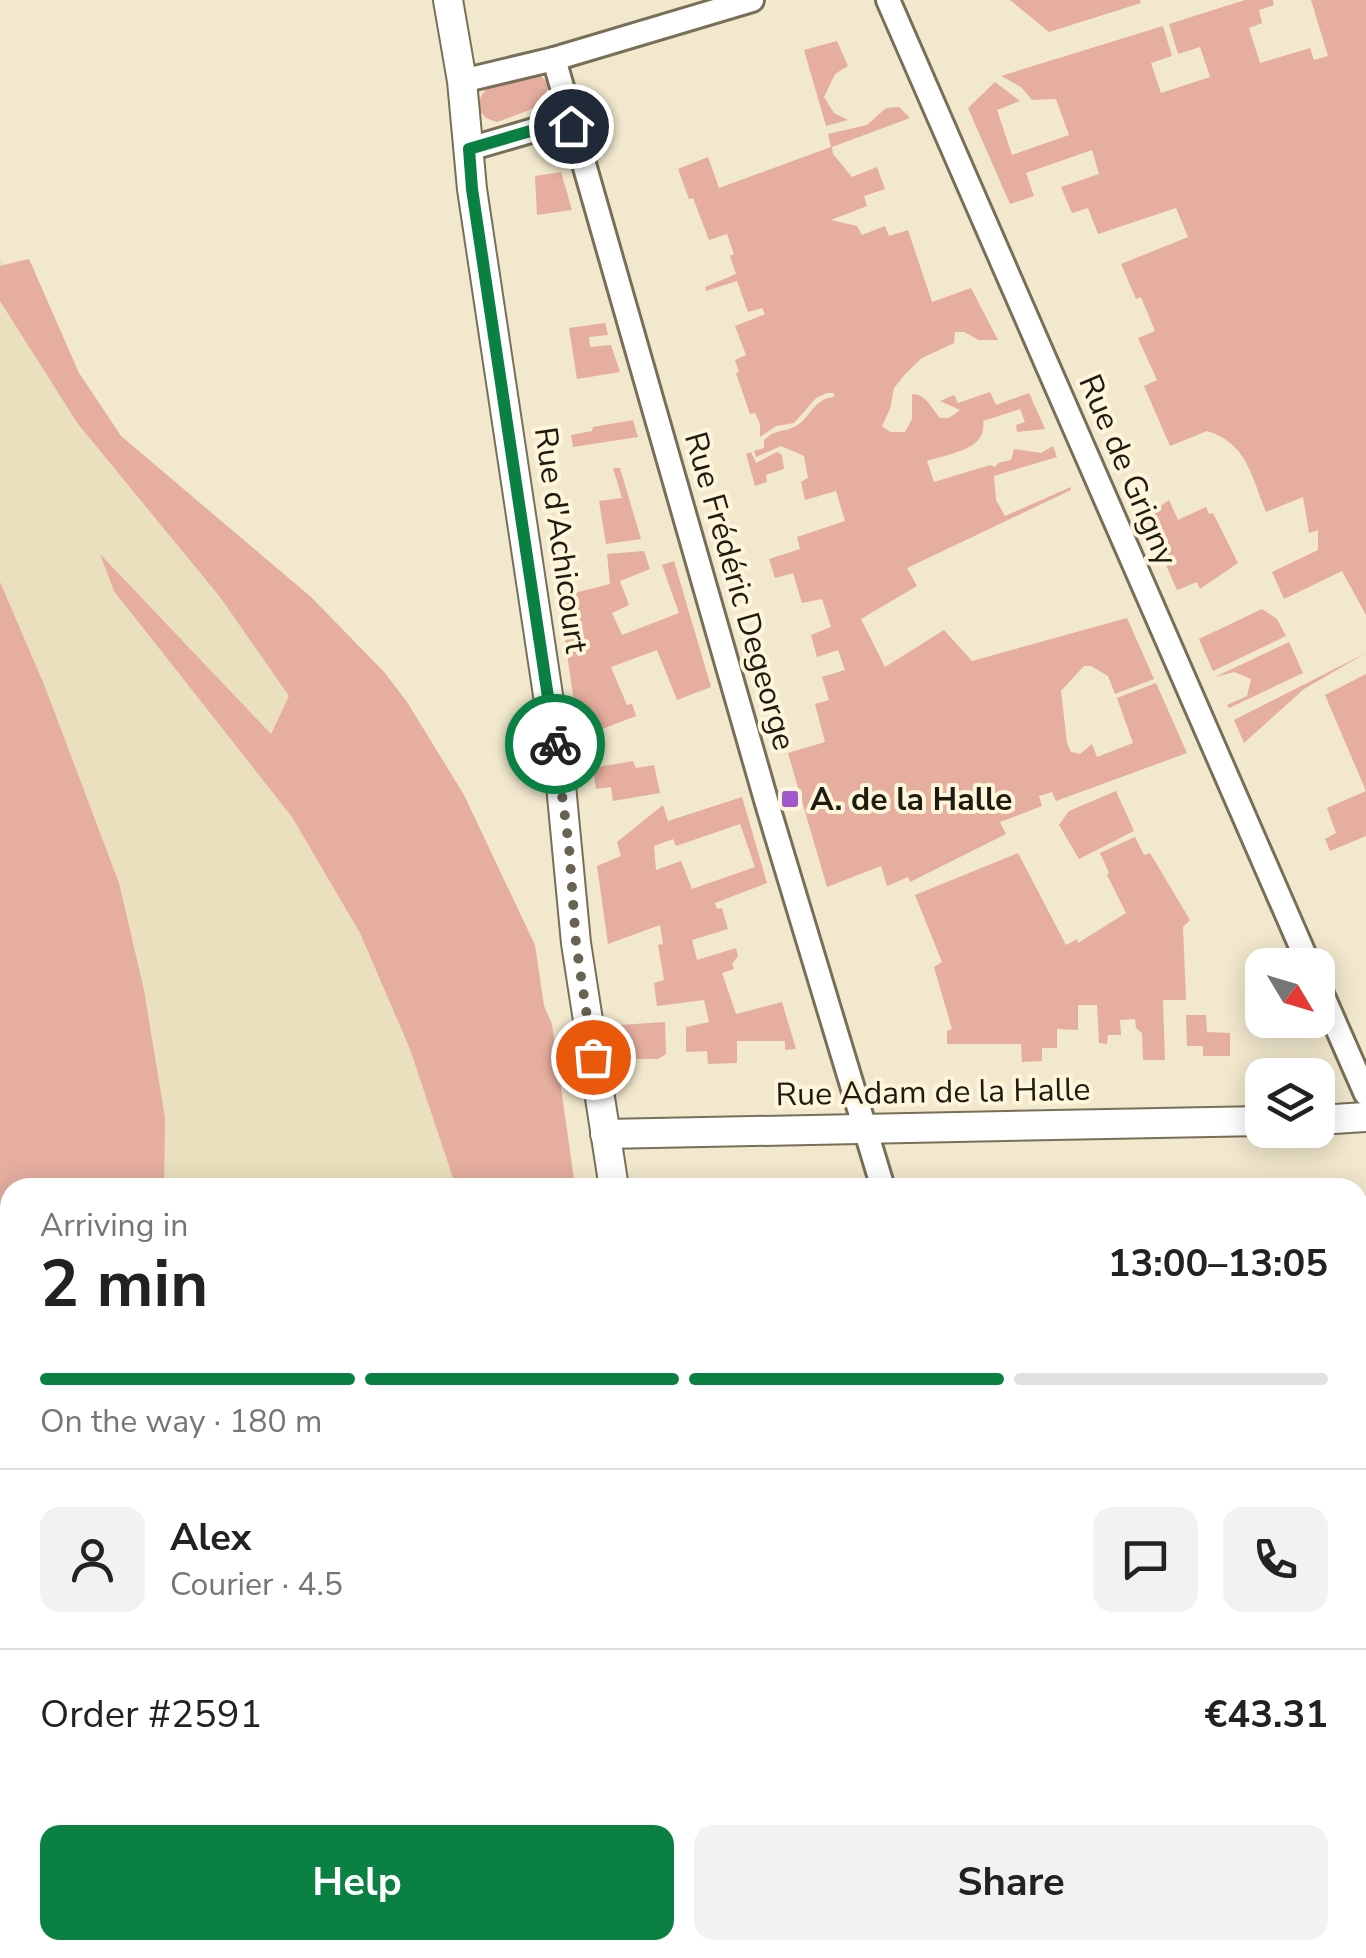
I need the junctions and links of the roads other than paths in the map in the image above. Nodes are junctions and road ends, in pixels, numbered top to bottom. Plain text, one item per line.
1 (448, 0) edge
2 (752, 0) edge
3 (888, 0) edge
4 (554, 59) junction
5 (462, 82) junction
6 (571, 126) junction
7 (469, 149) junction
8 (1302, 948) edge
9 (1335, 1024) edge
10 (1366, 1094) edge
11 (1366, 1118) edge
12 (1335, 1119) edge
13 (1245, 1121) edge
14 (866, 1128) junction
15 (605, 1134) junction
16 (612, 1178) edge
17 (880, 1178) edge

1 - 5 street, Rue d'Achicourt
2 - 4 street
3 - 8 street, Rue de Grigny
4 - 5 street
4 - 6 street, Rue Frédéric Degeorge
5 - 7 street, Rue d'Achicourt
6 - 7 street
6 - 14 street, Rue Frédéric Degeorge
7 - 15 street, Rue d'Achicourt
9 - 10 street
11 - 12 street
13 - 14 street, Rue Adam de la Halle
14 - 15 street, Rue Adam de la Halle
14 - 17 street, Rue Frédéric Degeorge
15 - 16 street, Rue d'Achicourt

